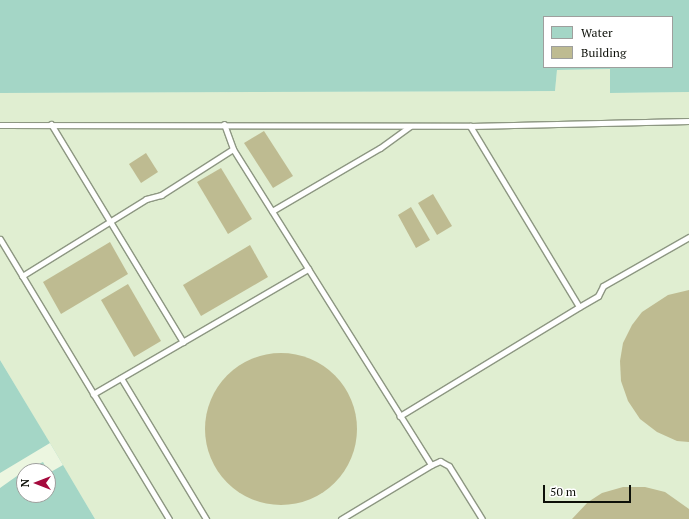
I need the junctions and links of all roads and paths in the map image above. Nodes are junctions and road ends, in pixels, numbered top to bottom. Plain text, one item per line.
1 (689, 121) edge
2 (51, 124) junction
3 (224, 124) junction
4 (0, 125) edge
5 (410, 126) junction
6 (470, 126) junction
7 (233, 149) junction
8 (272, 211) junction
9 (111, 223) junction
10 (689, 237) edge
11 (0, 239) edge
12 (308, 269) junction
13 (22, 276) junction
14 (579, 307) junction
15 (183, 342) junction
16 (121, 378) junction
17 (93, 394) junction
18 (400, 416) junction
19 (431, 465) junction
20 (170, 519) edge
21 (206, 519) edge
22 (341, 519) edge
23 (482, 519) edge

1 - 6 lane
2 - 3 lane
2 - 4 lane
2 - 9 lane
3 - 5 lane
3 - 7 lane
5 - 6 lane
5 - 8 lane
6 - 14 lane
7 - 8 lane
7 - 9 lane
8 - 12 lane
9 - 13 lane
9 - 15 lane
10 - 14 lane
11 - 13 lane
12 - 15 lane
12 - 18 lane
13 - 17 lane
14 - 18 lane
15 - 16 lane
16 - 17 lane
16 - 21 lane
17 - 20 lane
18 - 19 lane
19 - 22 lane
19 - 23 lane

